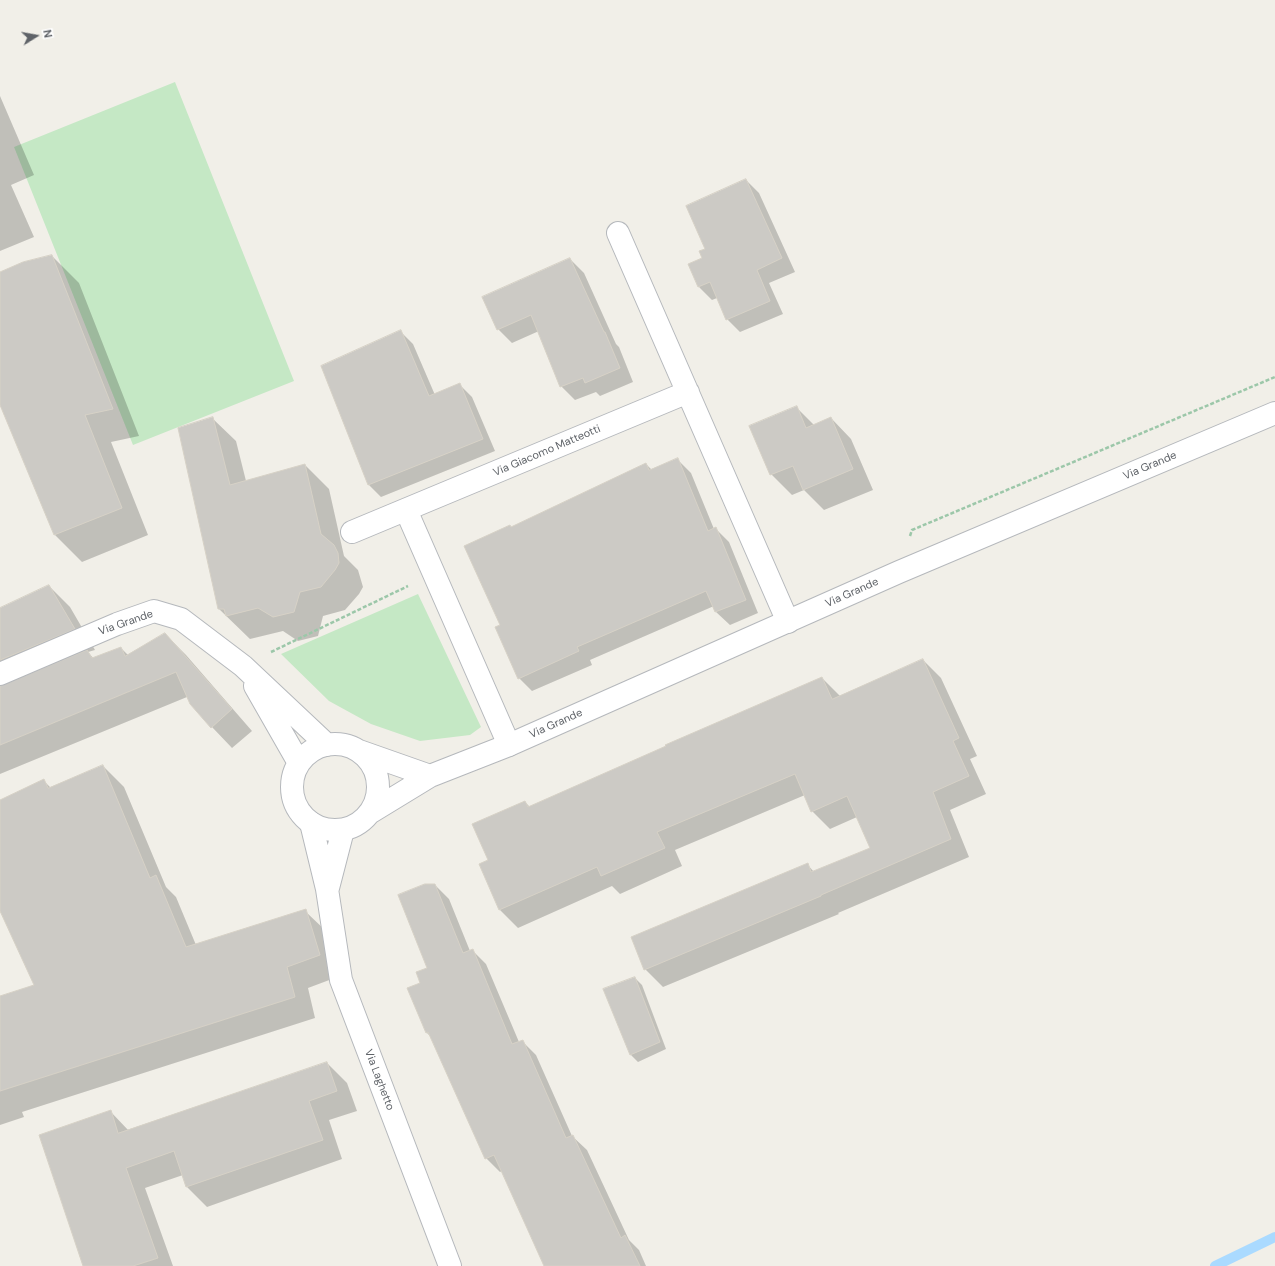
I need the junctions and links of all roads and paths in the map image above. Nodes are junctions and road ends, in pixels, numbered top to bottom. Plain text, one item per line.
1 (618, 233) dead end
2 (1275, 378) edge
3 (688, 392) junction
4 (1275, 413) edge
5 (406, 510) junction
6 (352, 532) dead end
7 (899, 572) junction
8 (434, 573) junction
9 (788, 622) junction
10 (243, 666) junction
11 (0, 674) edge
12 (327, 745) junction
13 (509, 745) junction
14 (359, 751) junction
15 (299, 763) junction
16 (430, 776) junction
17 (371, 812) junction
18 (310, 823) junction
19 (344, 830) junction
20 (327, 889) junction
21 (450, 1266) edge

1 - 3 street
2 - 7 path
3 - 5 street, Via Giacomo Matteotti
3 - 9 street
4 - 7 street, Via Grande
5 - 6 street, Via Giacomo Matteotti
5 - 8 street
7 - 9 street, Via Grande
8 - 10 path
8 - 13 street
9 - 13 street, Via Grande
10 - 11 street, Via Grande
10 - 12 street, Via Grande
10 - 15 street, Via Grande
12 - 14 street
12 - 15 street
13 - 16 street, Via Grande
14 - 16 street
14 - 17 street
15 - 18 street
16 - 17 street, Via Grande
17 - 19 street
18 - 19 street
18 - 20 street, Via Laghetto
19 - 20 street, Via Laghetto
20 - 21 street, Via Laghetto

